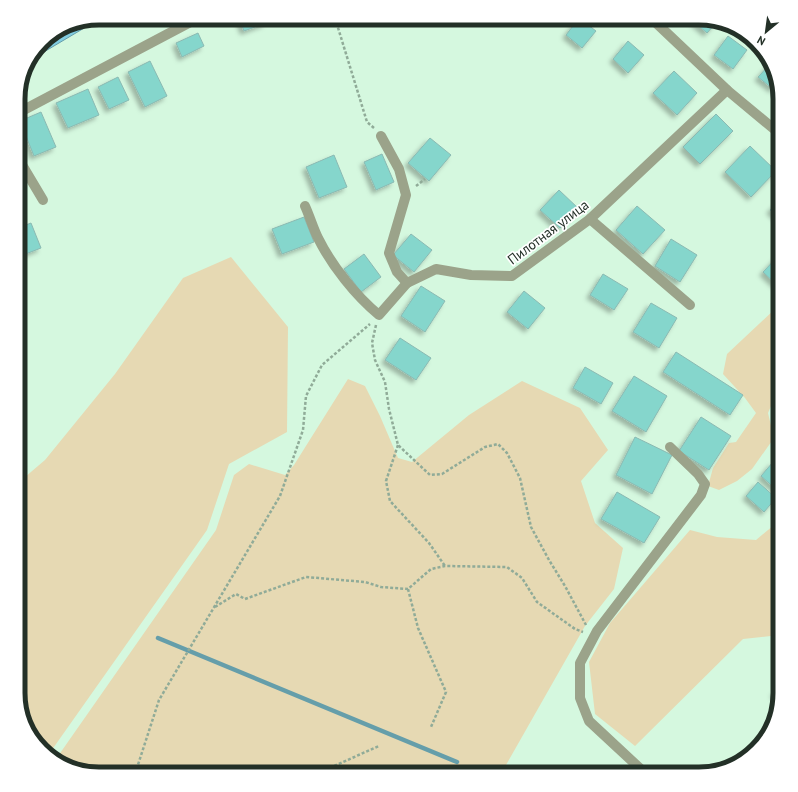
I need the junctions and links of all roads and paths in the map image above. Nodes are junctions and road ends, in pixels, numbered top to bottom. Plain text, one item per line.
1 (185, 25) edge
2 (337, 25) edge
3 (658, 25) edge
4 (727, 90) junction
5 (25, 109) edge
6 (773, 128) edge
7 (381, 136) joint
8 (25, 170) edge
9 (43, 200) dead end
10 (305, 206) dead end
11 (590, 220) junction
12 (407, 283) junction
13 (690, 306) dead end
14 (379, 315) junction
15 (398, 445) junction
16 (670, 447) dead end
17 (445, 566) junction
18 (408, 589) junction
19 (214, 608) junction
20 (596, 630) junction
21 (431, 727) dead end
22 (380, 746) dead end
23 (137, 767) edge
24 (332, 767) edge
25 (638, 767) edge

1 - 5 street
2 - 7 path
3 - 4 street
4 - 6 street
4 - 11 street, Пилотная улица
7 - 12 street
8 - 9 street
10 - 14 street
11 - 12 street, Пилотная улица
11 - 13 street
12 - 14 street
14 - 15 path
14 - 19 path
15 - 17 path
15 - 20 path
16 - 20 street
17 - 18 path
17 - 20 path
18 - 19 path
18 - 21 path
19 - 23 path
20 - 25 street
22 - 24 path

